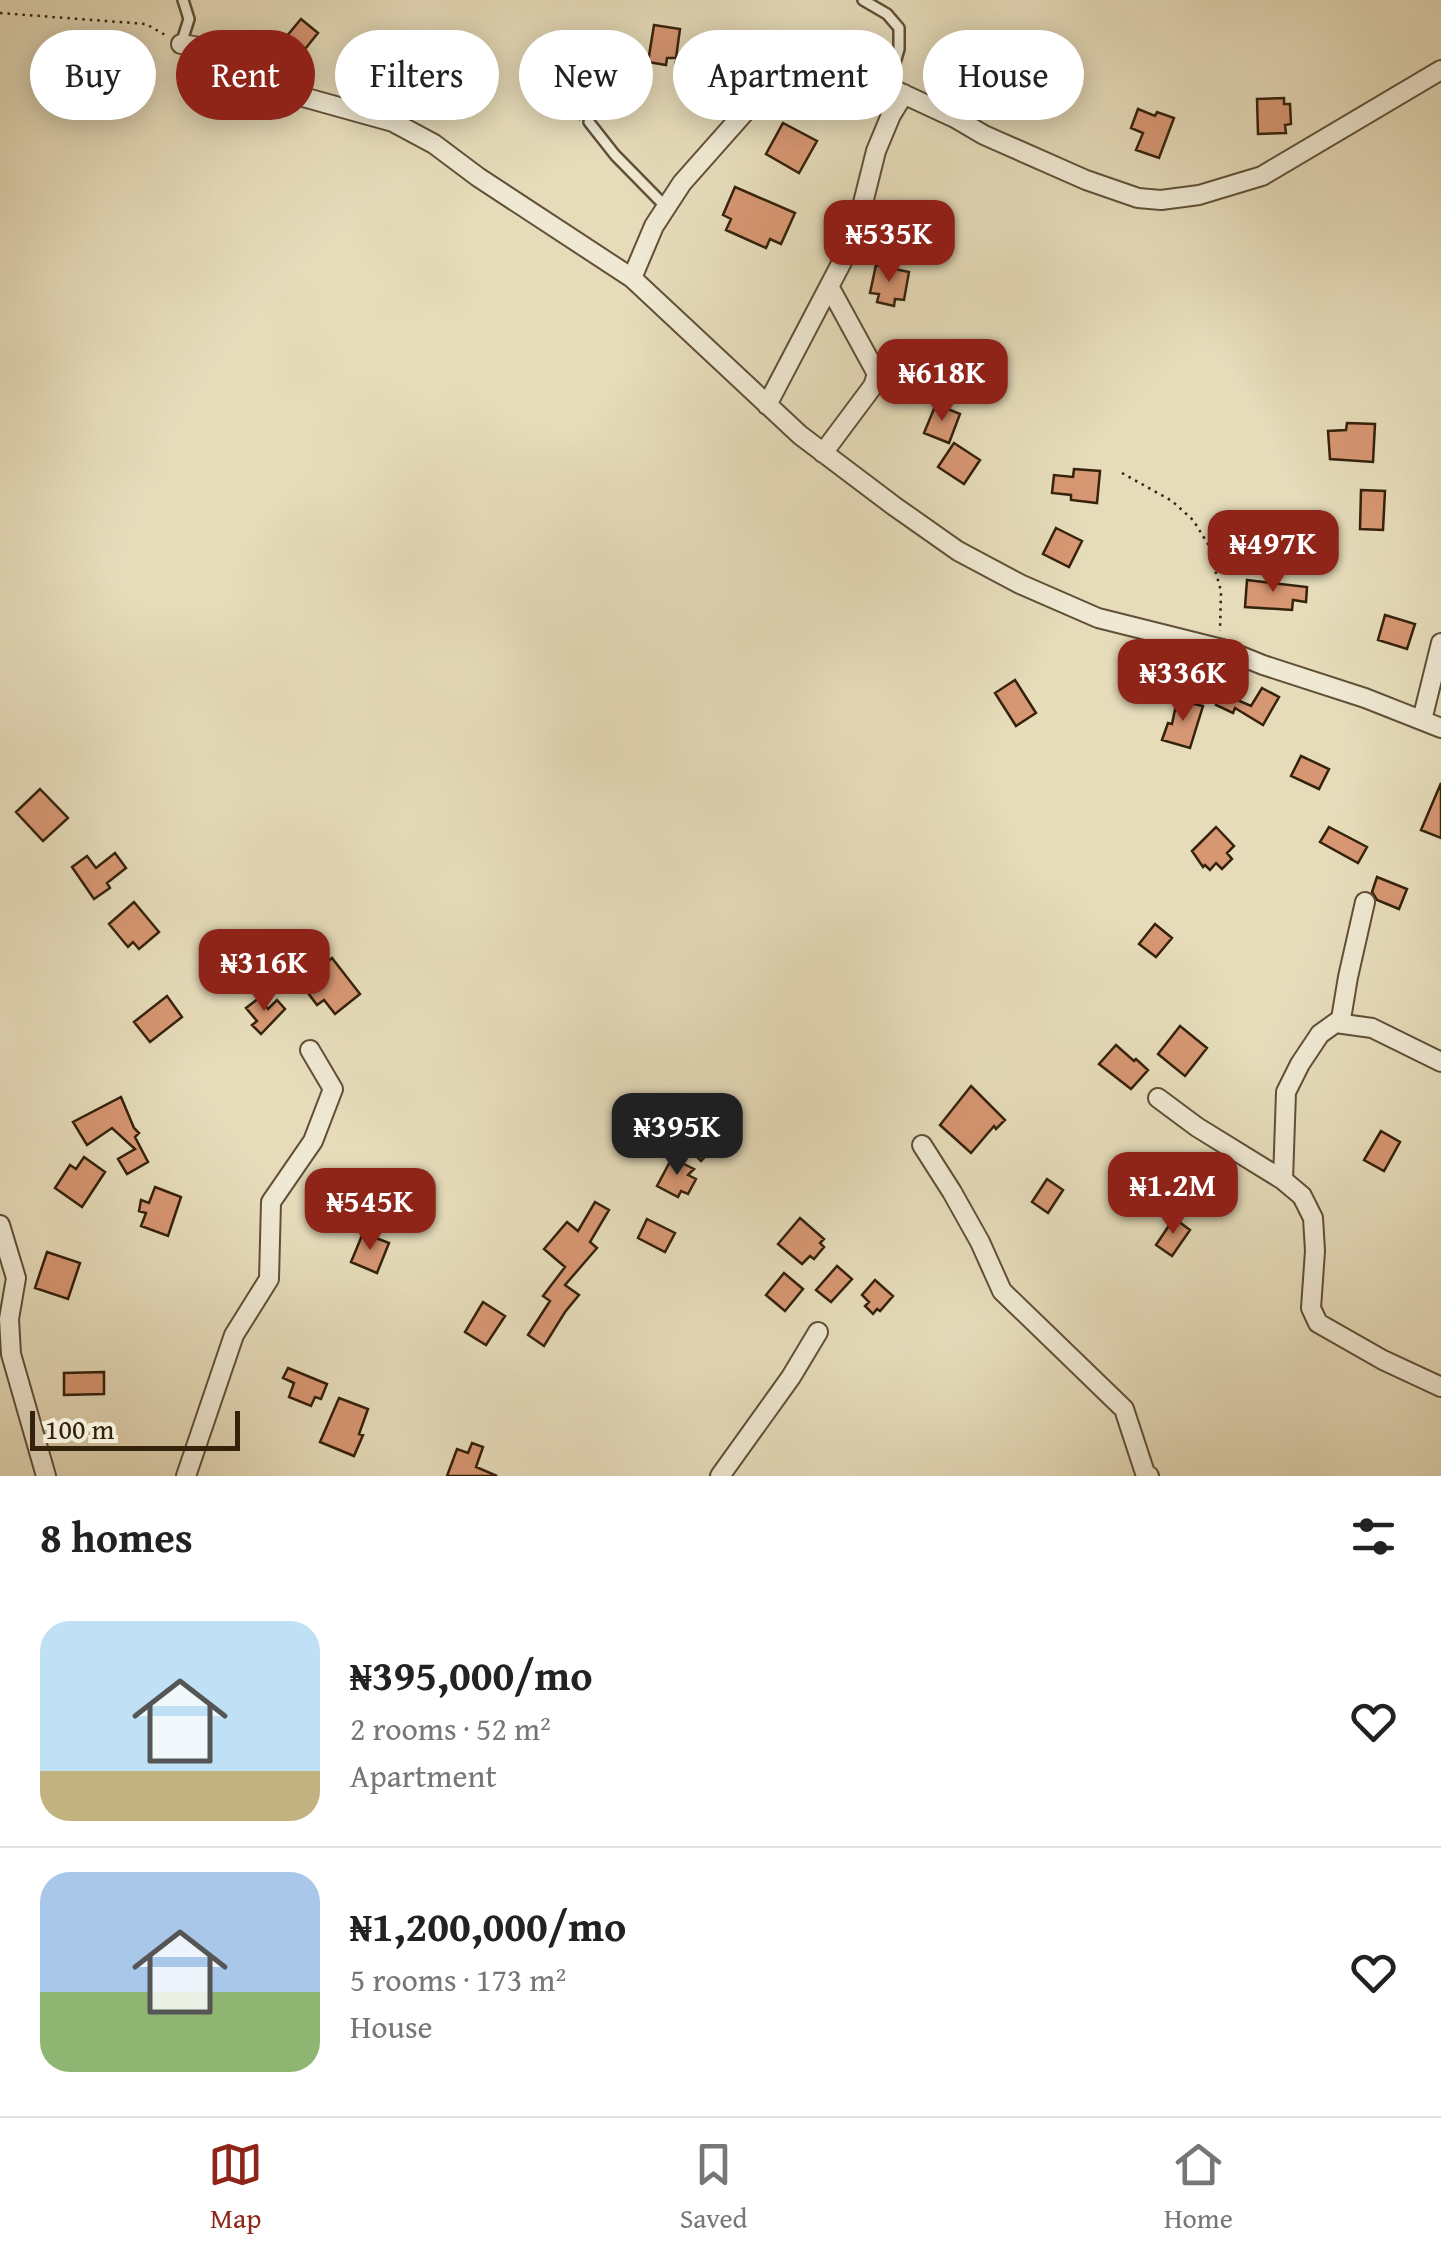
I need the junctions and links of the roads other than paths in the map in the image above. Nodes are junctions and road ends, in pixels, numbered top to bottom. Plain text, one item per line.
1 (183, 0) edge
2 (863, 0) edge
3 (185, 30) edge
4 (899, 30) edge
5 (1441, 70) edge
6 (903, 94) edge
7 (315, 100) edge
8 (738, 120) edge
9 (890, 120) edge
10 (589, 122) dead end
11 (666, 208) junction
12 (632, 278) junction
13 (830, 288) junction
14 (767, 406) junction
15 (823, 453) junction
16 (1441, 643) edge
17 (1422, 720) junction
18 (1441, 728) edge
19 (1365, 902) dead end
20 (1336, 1023) junction
21 (310, 1050) dead end
22 (1441, 1062) edge
23 (1158, 1098) dead end
24 (922, 1145) dead end
25 (1283, 1180) junction
26 (0, 1224) edge
27 (818, 1332) dead end
28 (1441, 1388) edge
29 (46, 1476) edge
30 (186, 1476) edge
31 (720, 1476) edge
32 (1149, 1476) edge

1 - 3 lane
2 - 4 lane
5 - 6 street
7 - 12 street
8 - 11 street
9 - 13 street
10 - 11 lane
11 - 12 street
12 - 14 street
13 - 14 street
13 - 15 street
14 - 15 street
15 - 17 street
16 - 17 street
17 - 18 street
19 - 20 street
20 - 22 street
20 - 25 street
21 - 30 street
23 - 25 street
24 - 32 street
25 - 28 street
26 - 29 street
27 - 31 street

